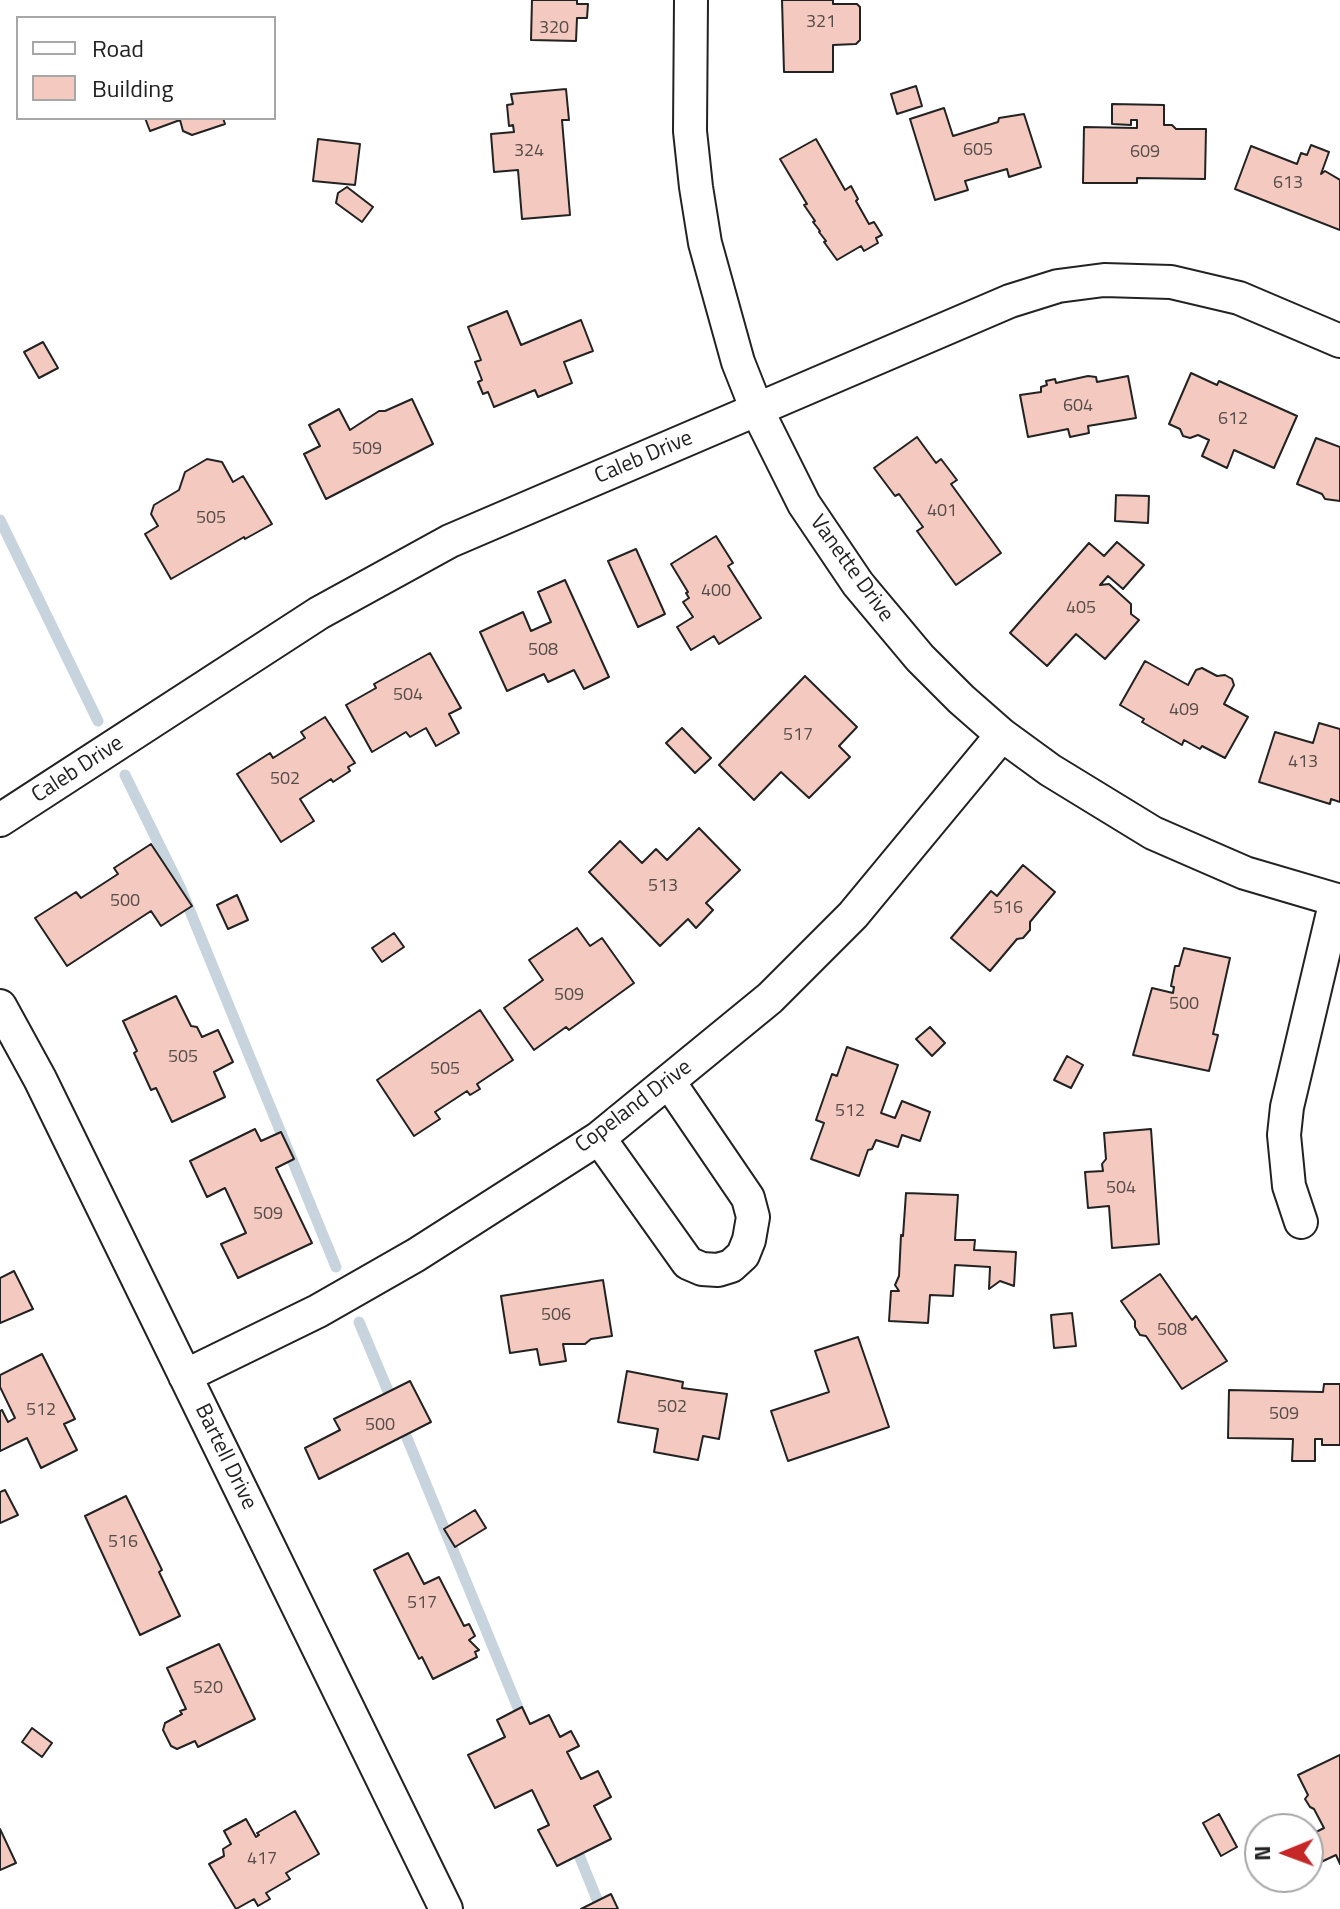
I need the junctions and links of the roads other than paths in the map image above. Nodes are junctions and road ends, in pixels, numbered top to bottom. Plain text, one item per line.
1 (691, 0) edge
2 (1340, 341) edge
3 (757, 410) junction
4 (1002, 735) junction
5 (0, 820) edge
6 (1338, 900) edge
7 (0, 1006) edge
8 (669, 1082) junction
9 (599, 1138) junction
10 (1301, 1222) dead end
11 (185, 1376) junction
12 (438, 1906) edge

1 - 3 street, Vanette Drive
2 - 3 street, Caleb Drive
3 - 4 street, Vanette Drive
3 - 5 street, Caleb Drive
4 - 6 street, Vanette Drive
4 - 8 street, Copeland Drive
6 - 10 street
7 - 11 street, Bartell Drive
8 - 9 street, Copeland Drive
8 - 9 street
9 - 11 street, Copeland Drive
11 - 12 street, Bartell Drive

